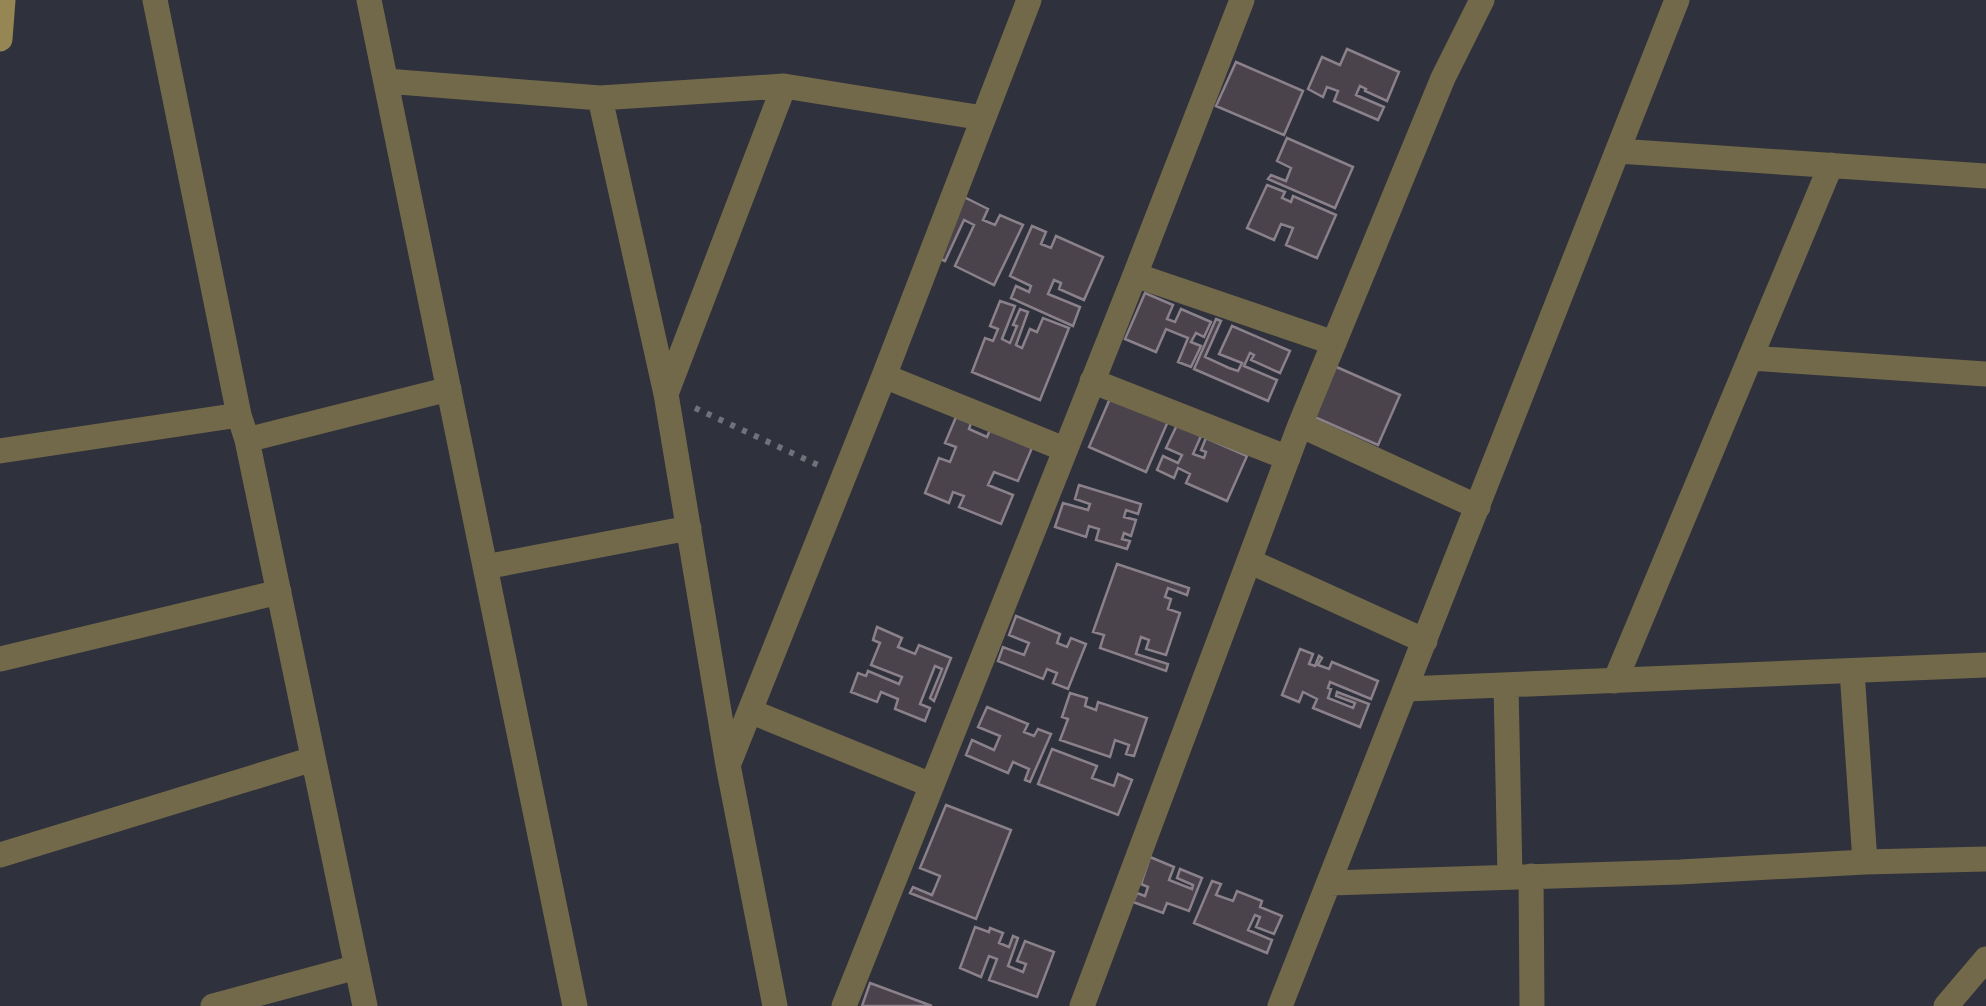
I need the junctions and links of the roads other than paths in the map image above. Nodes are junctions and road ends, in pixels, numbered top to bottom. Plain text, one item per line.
1 (3, 0) edge
2 (155, 0) edge
3 (369, 0) edge
4 (1029, 0) edge
5 (1242, 0) edge
6 (1482, 0) edge
7 (1678, 0) edge
8 (0, 39) edge
9 (386, 81) junction
10 (784, 86) junction
11 (600, 98) junction
12 (983, 118) junction
13 (1618, 151) junction
14 (1831, 166) junction
15 (1986, 176) edge
16 (1135, 275) junction
17 (1334, 344) junction
18 (1750, 358) junction
19 (1986, 374) edge
20 (884, 376) junction
21 (1092, 381) junction
22 (448, 389) junction
23 (666, 394) junction
24 (238, 415) junction
25 (1300, 425) junction
26 (247, 440) junction
27 (1064, 449) junction
28 (0, 450) edge
29 (1288, 458) junction
30 (1478, 507) junction
31 (689, 528) junction
32 (1249, 561) junction
33 (485, 567) junction
34 (279, 592) junction
35 (1425, 642) junction
36 (0, 658) edge
37 (1983, 662) edge
38 (1852, 671) junction
39 (1615, 681) junction
40 (1506, 685) junction
41 (1406, 689) junction
42 (750, 711) junction
43 (314, 759) junction
44 (728, 765) junction
45 (931, 785) junction
46 (0, 855) edge
47 (1986, 860) edge
48 (1864, 862) junction
49 (1520, 876) junction
50 (1330, 883) junction
51 (1986, 959) edge
52 (357, 967) junction
53 (213, 1006) edge
54 (365, 1006) edge
55 (575, 1006) edge
56 (774, 1006) edge
57 (844, 1006) edge
58 (1082, 1006) edge
59 (1280, 1006) edge
60 (1532, 1006) edge
61 (1946, 1006) edge

1 - 8 street
2 - 24 street
3 - 9 street
4 - 12 street
5 - 16 street
6 - 17 street
7 - 13 street
9 - 11 street
9 - 22 street
10 - 11 street
10 - 12 street
10 - 23 street
11 - 23 street
12 - 20 street
13 - 14 street
13 - 30 street
14 - 15 street
14 - 18 street
16 - 17 street
16 - 21 street
17 - 25 street
18 - 19 street
18 - 39 street
20 - 27 street
20 - 42 street
21 - 27 street
21 - 29 street
22 - 26 street
22 - 33 street
23 - 31 street
24 - 26 street
24 - 28 street
25 - 29 street
25 - 30 street
26 - 34 street
27 - 45 street
29 - 32 street
30 - 35 street
31 - 33 street
31 - 44 street
32 - 35 street
32 - 58 street
33 - 55 street
34 - 36 street
34 - 43 street
35 - 41 street
37 - 38 street
38 - 39 street
38 - 48 street
39 - 40 street
40 - 41 street
40 - 49 street
41 - 50 street
42 - 44 street
42 - 45 street
43 - 46 street
43 - 52 street
44 - 56 street
45 - 57 street
47 - 48 street
48 - 49 street
49 - 50 street
49 - 60 street
50 - 59 street
51 - 61 street
52 - 53 street
52 - 54 street

